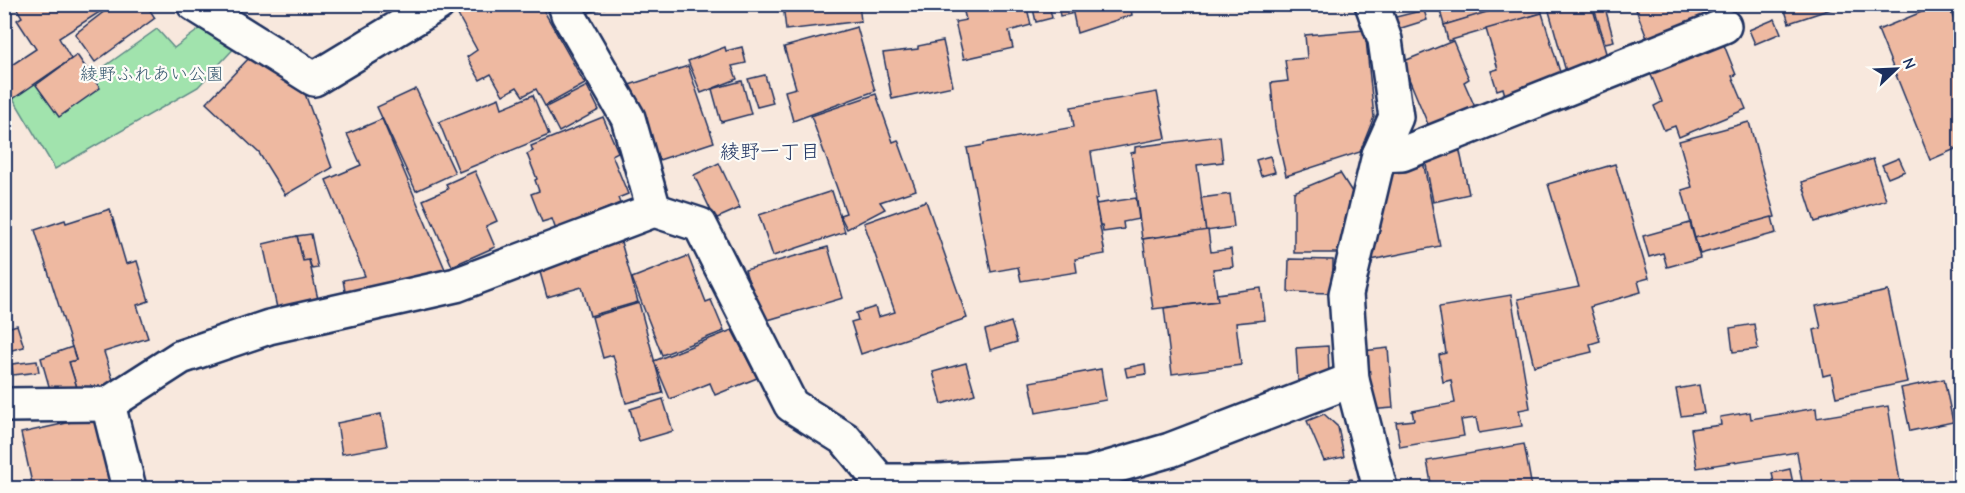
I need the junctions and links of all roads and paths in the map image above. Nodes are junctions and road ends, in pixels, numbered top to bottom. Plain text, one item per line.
1 (194, 4) edge
2 (438, 4) edge
3 (565, 4) edge
4 (1372, 4) edge
5 (1724, 26) dead end
6 (1379, 155) junction
7 (654, 210) junction
8 (1352, 380) junction
9 (108, 404) junction
10 (4, 405) edge
11 (1089, 481) edge
12 (129, 489) edge
13 (1380, 489) edge

1 - 2 street
3 - 7 street
4 - 6 street
5 - 6 street
6 - 8 street
7 - 9 street
7 - 11 street
8 - 11 street
8 - 13 street
9 - 10 street
9 - 12 street

